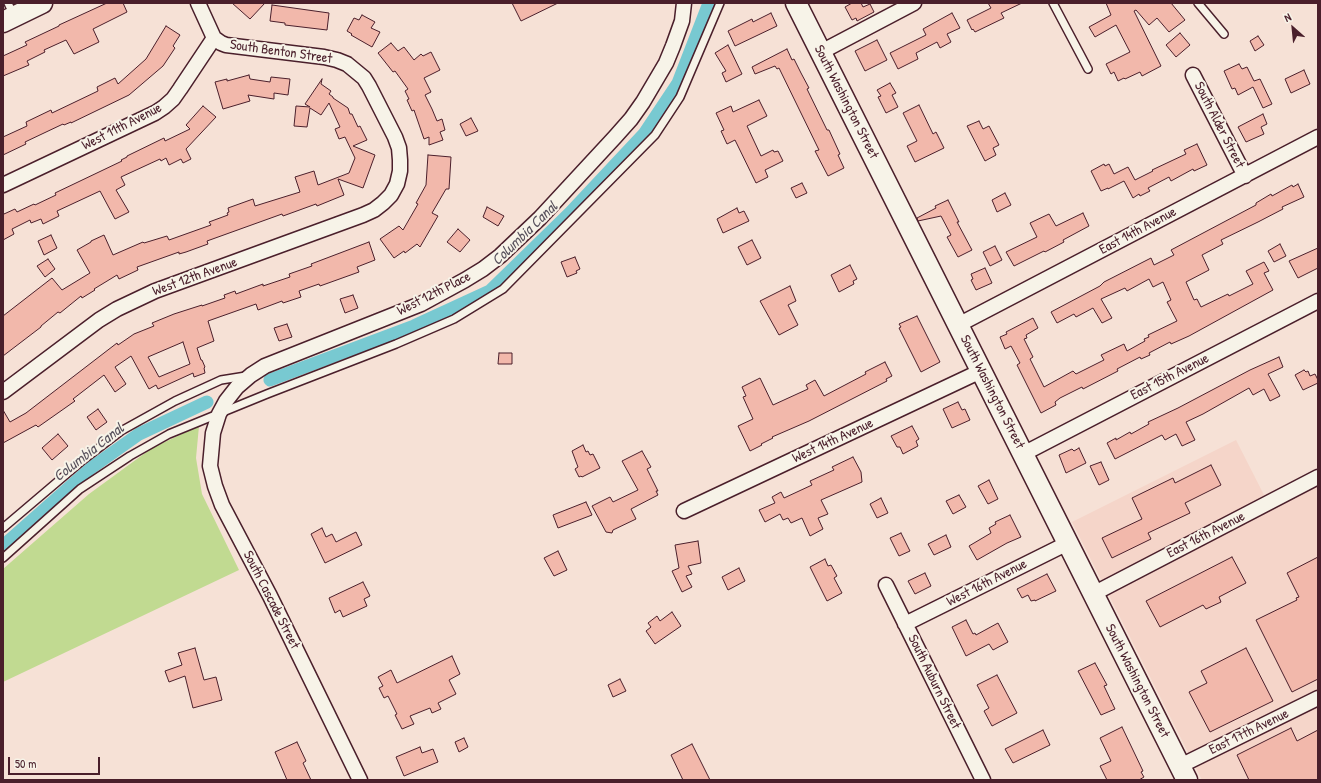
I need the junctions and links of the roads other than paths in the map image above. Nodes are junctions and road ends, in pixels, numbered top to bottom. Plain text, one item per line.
1 (42, 3) edge
2 (198, 3) edge
3 (684, 3) edge
4 (720, 3) edge
5 (796, 3) edge
6 (914, 3) edge
7 (1053, 3) edge
8 (1198, 3) edge
9 (9, 14) edge
10 (1224, 34) dead end
11 (214, 38) junction
12 (821, 52) junction
13 (1088, 69) dead end
14 (1193, 75) dead end
15 (1318, 137) edge
16 (1245, 176) junction
17 (397, 184) joint
18 (3, 185) edge
19 (1318, 301) edge
20 (958, 325) junction
21 (981, 371) junction
22 (251, 375) junction
23 (3, 392) edge
24 (219, 414) junction
25 (1023, 454) junction
26 (1318, 477) edge
27 (684, 511) dead end
28 (3, 528) edge
29 (1068, 543) junction
30 (3, 558) edge
31 (886, 585) dead end
32 (1093, 594) junction
33 (906, 624) junction
34 (1318, 698) edge
35 (1183, 773) edge
36 (360, 780) edge
37 (983, 780) edge

1 - 9 main road
2 - 11 street, South Benton Street
3 - 22 street, West 12th Place
4 - 24 lane
5 - 12 main road, South Washington Street
6 - 12 street
7 - 13 lane
8 - 10 lane
11 - 17 street, South Benton Street
11 - 18 street, West 11th Avenue
12 - 20 main road, South Washington Street
14 - 16 street, South Alder Street
15 - 16 street, East 14th Avenue
16 - 20 street, East 14th Avenue
17 - 23 street, West 12th Avenue
19 - 25 street, East 15th Avenue
20 - 21 main road, South Washington Street
21 - 25 main road, South Washington Street
21 - 27 street, West 14th Avenue
22 - 24 street, West 12th Place
22 - 28 lane
24 - 30 lane
24 - 36 street, South Cascade Street
25 - 29 main road, South Washington Street
26 - 32 street, East 16th Avenue
29 - 32 main road, South Washington Street
29 - 33 street, West 16th Avenue
31 - 33 street, South Auburn Street
32 - 35 main road, South Washington Street
33 - 37 street, South Auburn Street
34 - 35 street, East 17th Avenue

